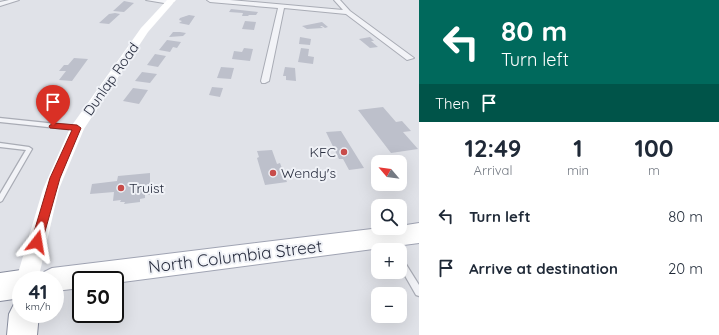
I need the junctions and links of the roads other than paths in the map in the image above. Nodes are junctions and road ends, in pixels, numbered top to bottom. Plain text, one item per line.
1 (16, 0) edge
2 (150, 0) edge
3 (210, 0) edge
4 (336, 0) edge
5 (171, 1) edge
6 (0, 4) edge
7 (281, 7) junction
8 (348, 12) junction
9 (410, 58) dead end
10 (265, 81) dead end
11 (0, 120) edge
12 (77, 128) junction
13 (0, 145) edge
14 (0, 199) edge
15 (419, 233) edge
16 (393, 243) edge
17 (371, 246) edge
18 (29, 271) edge
19 (407, 272) edge
20 (64, 279) edge
21 (12, 285) edge
22 (0, 287) edge
23 (419, 292) edge
24 (23, 323) edge
25 (22, 335) edge

1 - 6 street
2 - 5 street
3 - 7 street
4 - 8 street
5 - 12 main road, Dunlap Road
7 - 8 street
7 - 10 street
8 - 9 street
11 - 12 lane
12 - 18 main road, Dunlap Road
13 - 14 lane
15 - 16 main road, North Columbia Street
17 - 20 main road, North Columbia Street
19 - 23 lane
21 - 22 highway
24 - 25 highway

